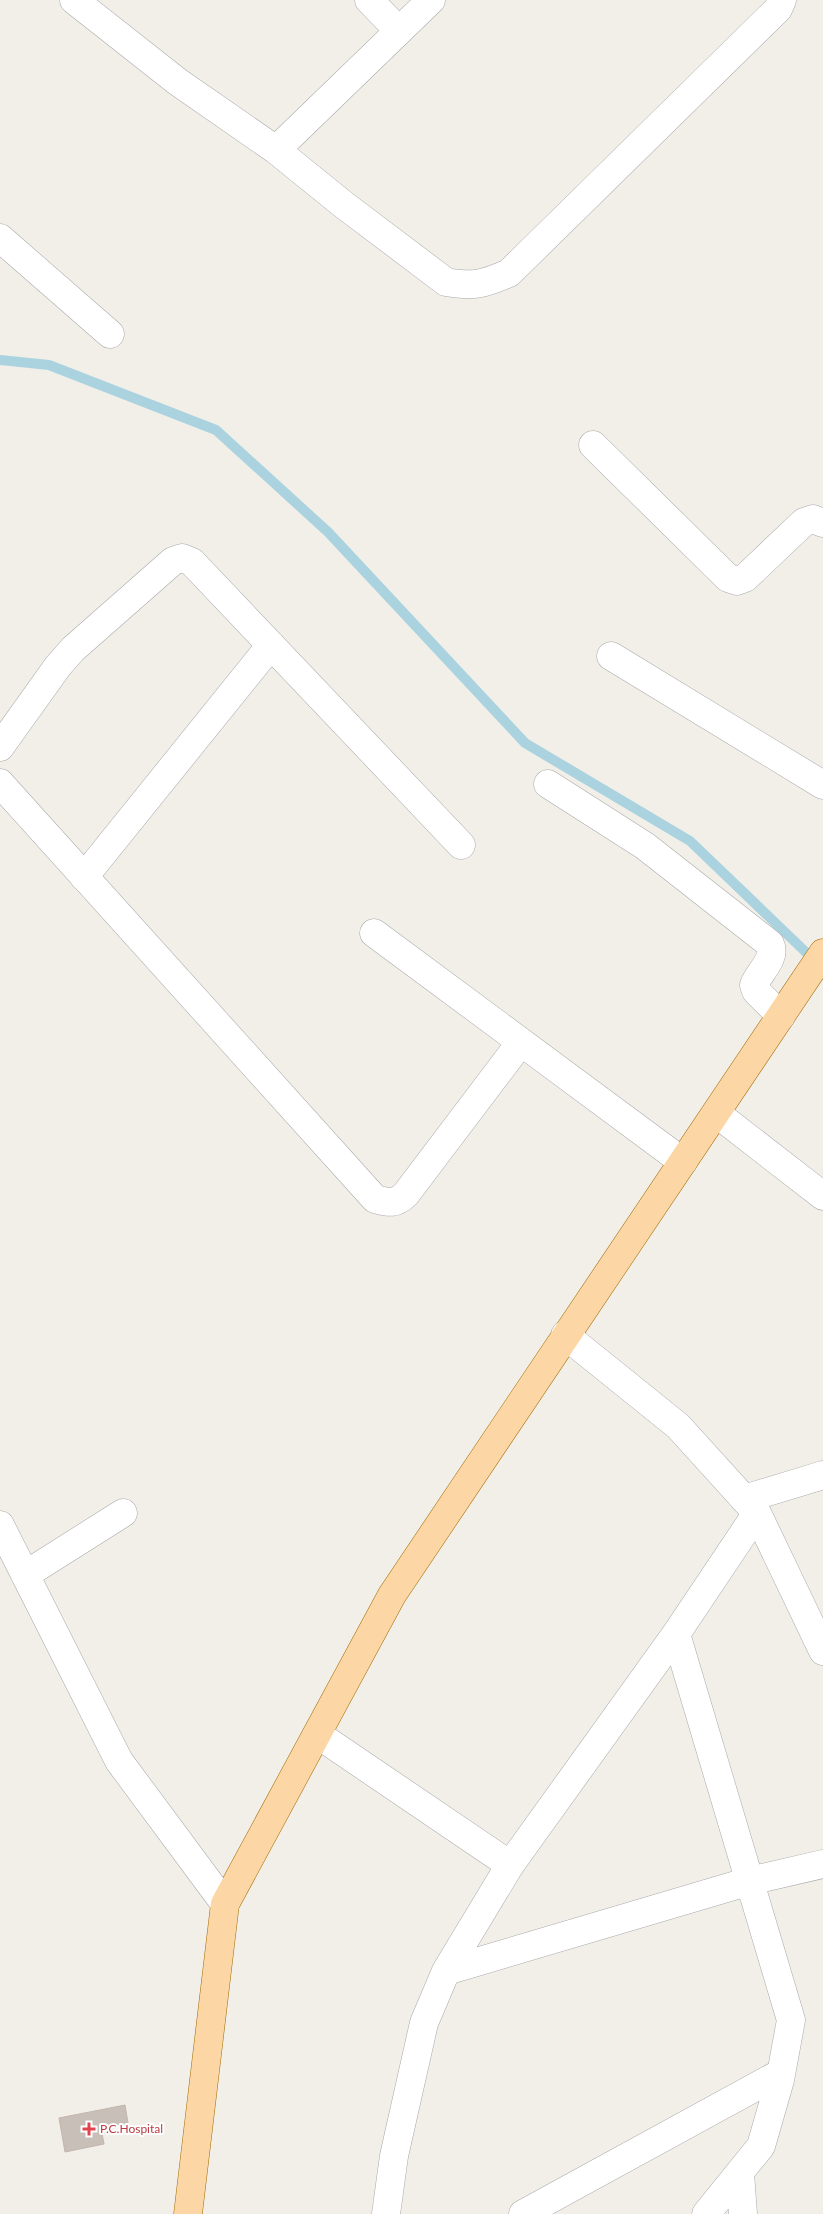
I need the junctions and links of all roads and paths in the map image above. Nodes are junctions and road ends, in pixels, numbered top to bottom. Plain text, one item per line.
1 (74, 0) edge
2 (369, 0) edge
3 (431, 0) edge
4 (782, 0) edge
5 (399, 31) junction
6 (276, 150) junction
7 (0, 238) edge
8 (110, 334) dead end
9 (593, 445) dead end
10 (823, 523) edge
11 (271, 645) junction
12 (611, 656) dead end
13 (0, 747) edge
14 (0, 783) edge
15 (548, 784) dead end
16 (823, 784) edge
17 (462, 845) dead end
18 (84, 877) junction
19 (374, 933) dead end
20 (823, 953) edge
21 (784, 1012) junction
22 (521, 1042) junction
23 (716, 1113) junction
24 (683, 1162) junction
25 (823, 1196) edge
26 (565, 1335) junction
27 (823, 1475) edge
28 (750, 1506) junction
29 (123, 1513) dead end
30 (0, 1525) edge
31 (25, 1575) junction
32 (815, 1614) edge
33 (676, 1634) junction
34 (823, 1651) edge
35 (318, 1734) junction
36 (823, 1864) edge
37 (510, 1865) junction
38 (750, 1881) junction
39 (225, 1904) junction
40 (446, 1971) junction
41 (781, 2072) junction
42 (740, 2173) junction
43 (188, 2214) edge
44 (386, 2214) edge
45 (523, 2214) edge
46 (706, 2214) edge
47 (743, 2214) edge

1 - 6 street
2 - 5 street
3 - 5 street
4 - 6 street
5 - 6 street
7 - 8 street
9 - 10 street
11 - 13 street
11 - 17 street
11 - 18 street
12 - 16 street
14 - 18 street
15 - 21 street
18 - 22 street
19 - 22 street
20 - 21 main road
21 - 23 main road
22 - 24 street
23 - 24 main road
23 - 25 street
24 - 26 main road
26 - 28 street
26 - 35 main road
27 - 28 street
28 - 32 street
28 - 33 street
29 - 31 street
30 - 31 street
31 - 39 street
32 - 34 street
33 - 37 street
33 - 38 street
35 - 37 street
35 - 39 main road
36 - 38 street
37 - 40 street
38 - 40 street
38 - 41 street
39 - 43 main road
40 - 44 street
41 - 42 street
41 - 45 street
42 - 46 street
42 - 47 street

